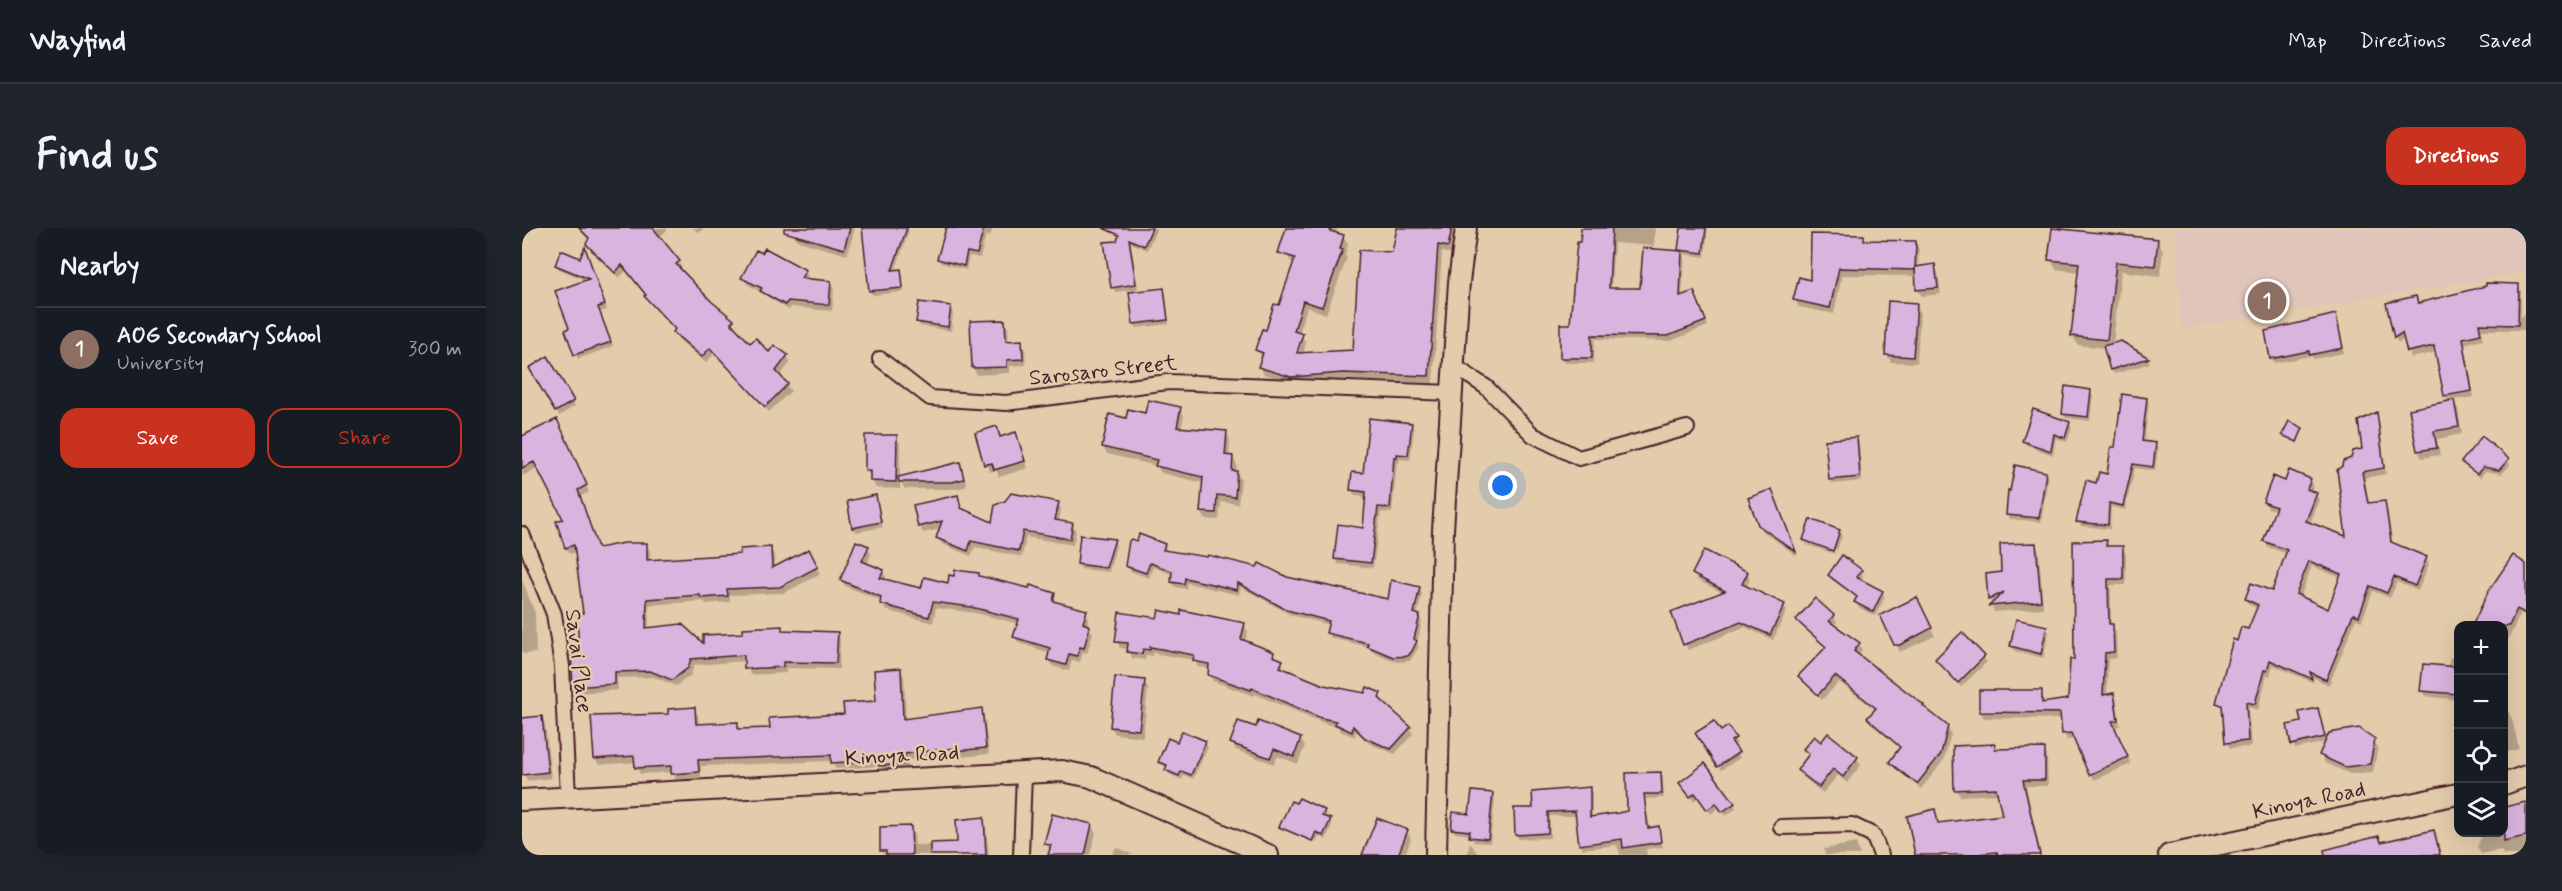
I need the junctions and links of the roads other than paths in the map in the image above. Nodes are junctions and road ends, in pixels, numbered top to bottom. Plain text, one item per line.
1 (1466, 228) edge
2 (880, 359) dead end
3 (1454, 366) junction
4 (1452, 393) junction
5 (1687, 428) dead end
6 (522, 534) edge
7 (1024, 774) junction
8 (2526, 776) edge
9 (2507, 783) edge
10 (2454, 795) edge
11 (568, 798) junction
12 (522, 800) edge
13 (1782, 827) dead end
14 (1021, 855) edge
15 (1268, 855) edge
16 (1436, 855) edge
17 (1881, 855) edge
18 (2169, 855) edge

1 - 3 main road
2 - 4 street, Sarosaro Street
3 - 4 main road
3 - 5 street
4 - 16 main road
6 - 11 street, Savai Place
7 - 11 main road, Kinoya Road
7 - 14 street
7 - 15 main road, Kinoya Road
8 - 9 main road
10 - 18 main road, Kinoya Road
11 - 12 main road, Kinoya Road
13 - 17 street

